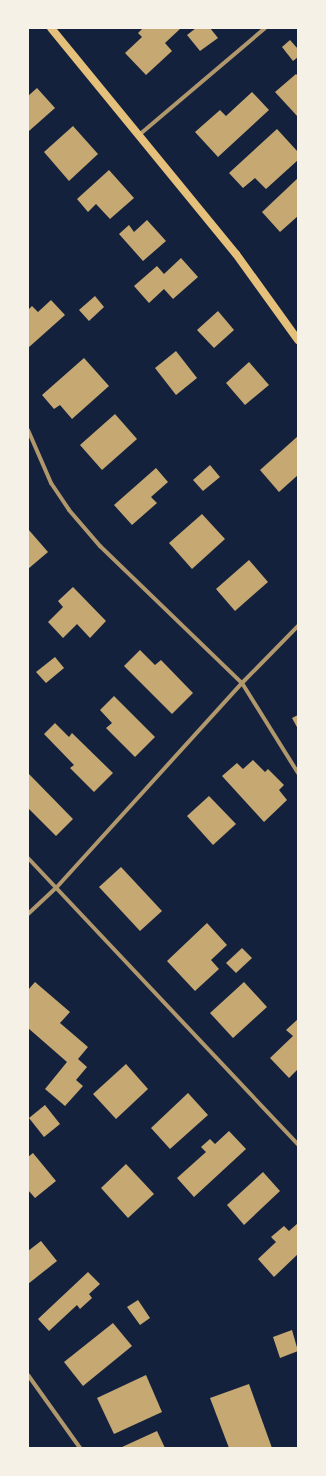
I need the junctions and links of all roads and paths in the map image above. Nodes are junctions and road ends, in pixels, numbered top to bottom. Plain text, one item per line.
1 (51, 28) edge
2 (265, 28) edge
3 (139, 135) junction
4 (298, 340) edge
5 (28, 430) edge
6 (298, 626) edge
7 (242, 684) junction
8 (298, 773) edge
9 (28, 858) edge
10 (56, 888) junction
11 (28, 914) edge
12 (298, 1145) edge
13 (28, 1375) edge
14 (80, 1448) edge

1 - 3 main road
2 - 3 street
3 - 4 main road
5 - 7 street
6 - 7 street
7 - 8 street
7 - 10 street
9 - 10 street
10 - 11 street
10 - 12 street
13 - 14 street

